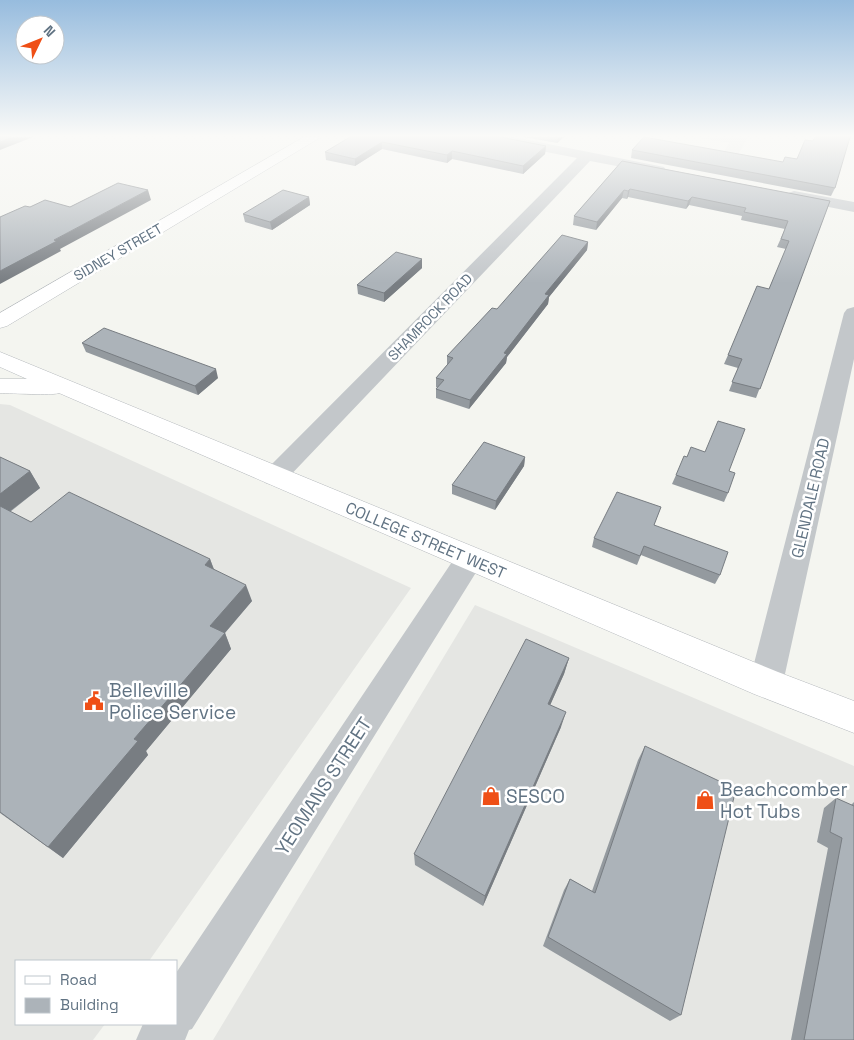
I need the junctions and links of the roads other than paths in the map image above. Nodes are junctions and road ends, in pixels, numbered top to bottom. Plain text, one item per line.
1 (232, 186) edge
2 (558, 186) edge
3 (776, 192) edge
4 (854, 207) edge
5 (854, 313) edge
6 (0, 322) edge
7 (0, 359) edge
8 (0, 386) edge
9 (83, 396) junction
10 (274, 477) junction
11 (470, 558) junction
12 (766, 683) junction
13 (854, 717) edge
14 (178, 1010) edge
15 (168, 1025) edge
16 (159, 1040) edge

1 - 6 main road, SIDNEY STREET
2 - 10 street, SHAMROCK ROAD
3 - 4 street
5 - 12 street, GLENDALE ROAD
7 - 9 main road, COLLEGE STREET WEST
8 - 9 main road
9 - 10 main road, COLLEGE STREET WEST
10 - 11 main road, COLLEGE STREET WEST
11 - 12 main road, COLLEGE STREET WEST
11 - 14 street, YEOMANS STREET
12 - 13 main road, COLLEGE STREET WEST
15 - 16 street

